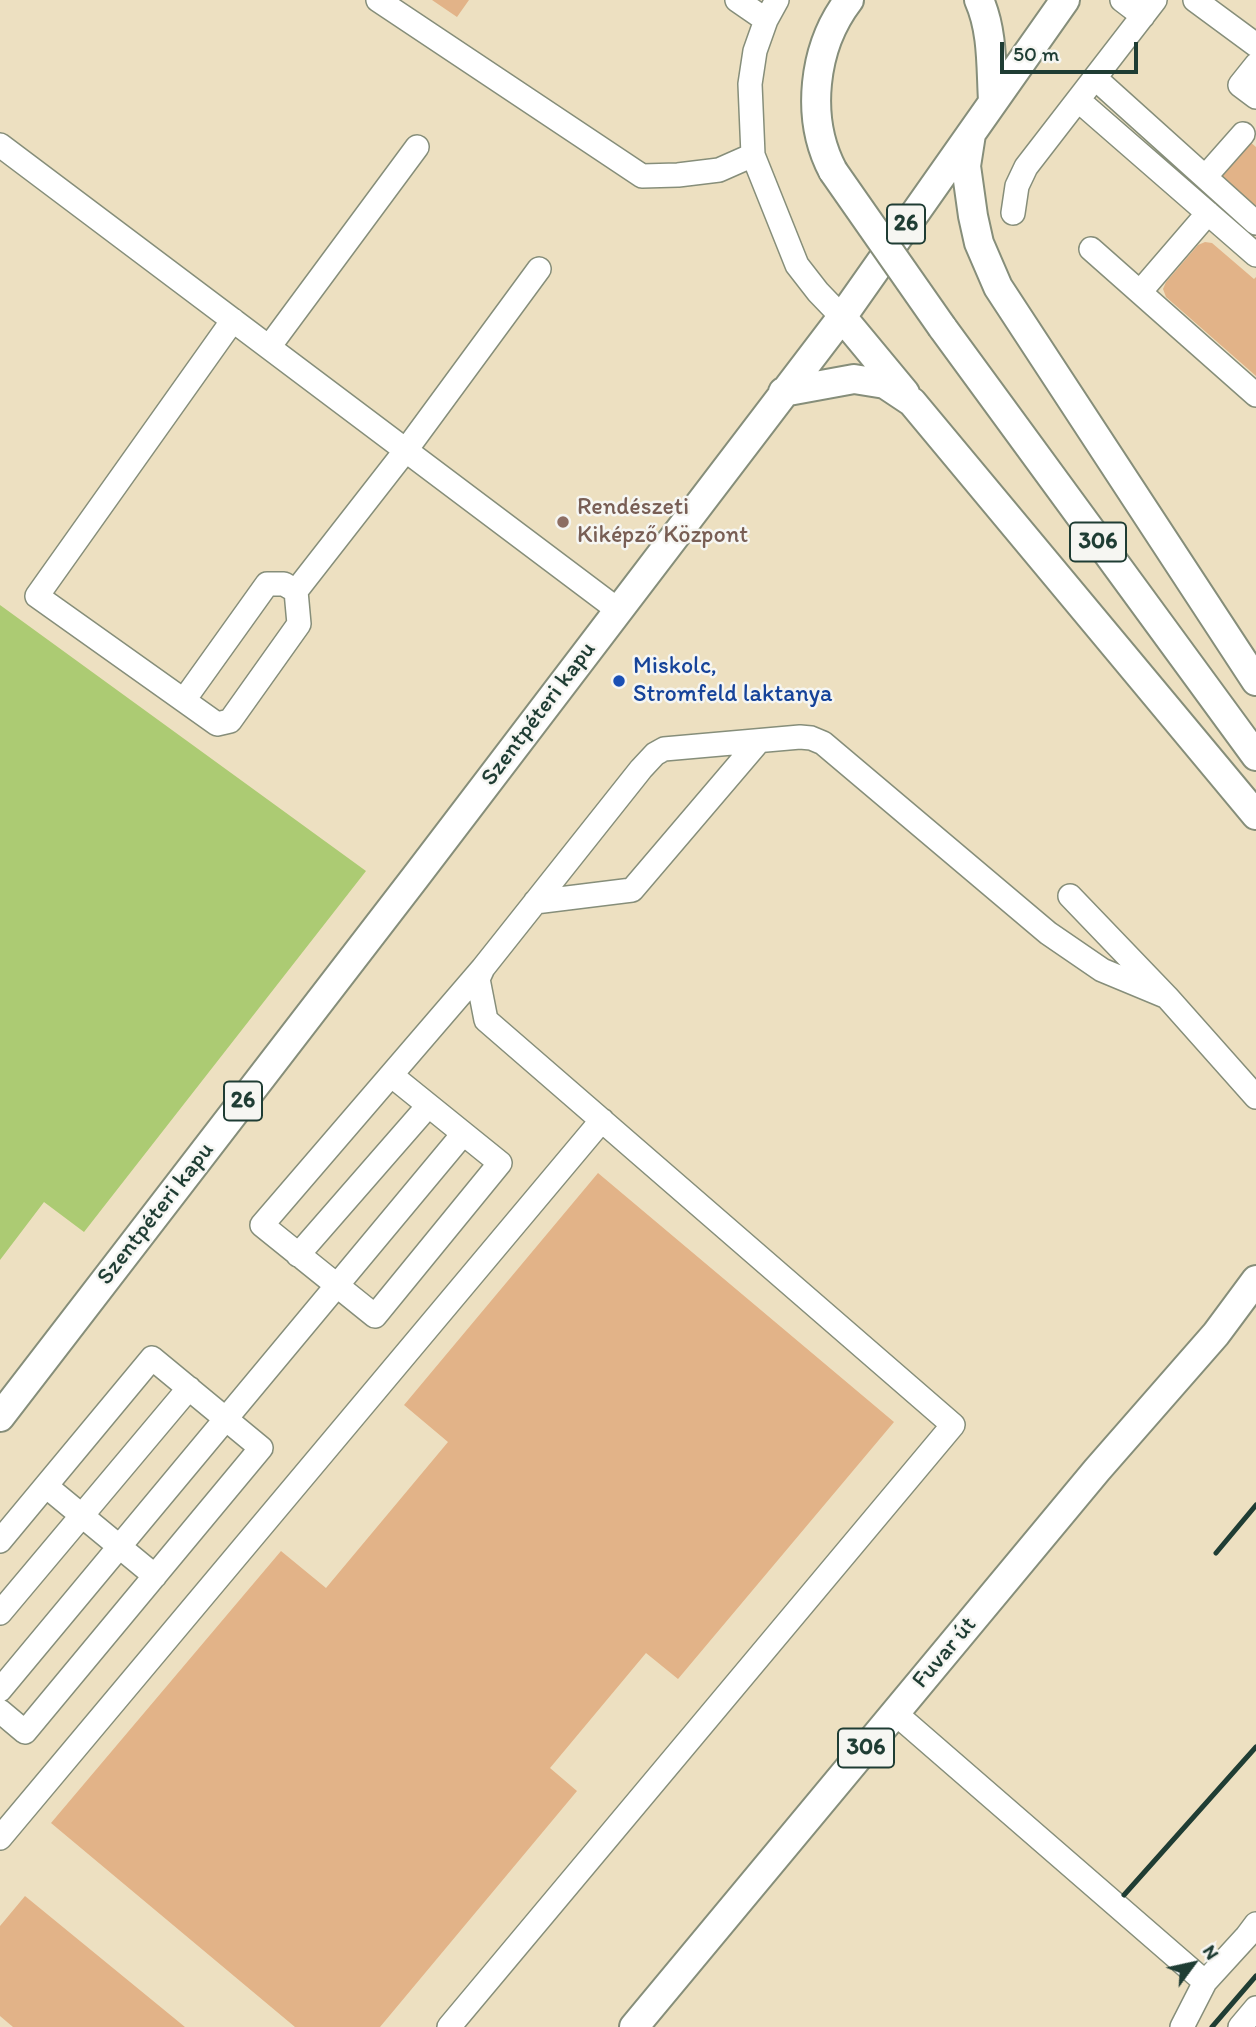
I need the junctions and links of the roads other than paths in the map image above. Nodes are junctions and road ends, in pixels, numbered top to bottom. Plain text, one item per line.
1 (378, 0) edge
2 (737, 0) edge
3 (777, 0) edge
4 (849, 0) edge
5 (979, 0) edge
6 (1065, 0) edge
7 (1122, 0) edge
8 (1195, 0) edge
9 (1149, 8) edge
10 (766, 20) junction
11 (1256, 45) edge
12 (1256, 65) edge
13 (1095, 78) junction
14 (1256, 97) edge
15 (1078, 100) junction
16 (993, 101) junction
17 (971, 131) junction
18 (1243, 134) dead end
19 (0, 145) edge
20 (417, 147) dead end
21 (753, 155) junction
22 (1205, 177) junction
23 (1013, 213) dead end
24 (1208, 213) junction
25 (1256, 223) edge
26 (1091, 249) dead end
27 (1256, 255) edge
28 (540, 269) dead end
29 (1140, 292) junction
30 (842, 317) junction
31 (233, 320) junction
32 (269, 347) junction
33 (783, 392) junction
34 (1256, 395) edge
35 (912, 402) junction
36 (406, 450) junction
37 (296, 591) junction
38 (618, 610) junction
39 (1256, 681) edge
40 (184, 700) junction
41 (759, 741) junction
42 (1256, 756) edge
43 (1256, 815) edge
44 (1070, 896) dead end
45 (535, 902) junction
46 (483, 968) junction
47 (1167, 997) junction
48 (391, 1075) junction
49 (1256, 1097) edge
50 (428, 1106) junction
51 (602, 1120) junction
52 (463, 1134) junction
53 (298, 1255) junction
54 (1256, 1280) edge
55 (337, 1286) junction
56 (189, 1388) junction
57 (0, 1417) edge
58 (226, 1419) junction
59 (46, 1486) junction
60 (82, 1515) junction
61 (0, 1541) edge
62 (120, 1546) junction
63 (155, 1576) junction
64 (0, 1613) edge
65 (0, 1690) edge
66 (0, 1711) edge
67 (895, 1713) junction
68 (0, 1838) edge
69 (1256, 1924) edge
70 (1205, 1982) junction
71 (1256, 2008) edge
72 (449, 2027) edge
73 (634, 2027) edge
74 (1182, 2027) edge
75 (1240, 2027) edge

1 - 21 street
2 - 10 street
3 - 10 street
4 - 42 main road, 306, bridge
5 - 16 main road
6 - 16 main road, Szentpéteri kapu / 26
7 - 9 street
8 - 11 street
9 - 13 street
10 - 21 street
12 - 14 street
13 - 15 street
13 - 22 street
15 - 23 street
15 - 24 street
16 - 17 main road, Szentpéteri kapu / 26
17 - 30 main road, Szentpéteri kapu / 26
17 - 39 main road
18 - 22 street
19 - 31 street
20 - 32 street
21 - 30 street
22 - 25 street
24 - 27 street
24 - 29 street
26 - 29 street
28 - 36 street
29 - 34 street
30 - 33 main road, Szentpéteri kapu / 26
30 - 35 main road
31 - 32 street
31 - 40 street
32 - 36 street
33 - 35 main road
33 - 38 main road, Szentpéteri kapu / 26
35 - 43 main road
36 - 37 street
36 - 38 street
37 - 40 street
37 - 40 street
38 - 57 main road, Szentpéteri kapu / 26
41 - 45 street
41 - 45 street
41 - 47 street
44 - 47 street
45 - 46 street
46 - 48 street
46 - 51 street
47 - 49 street
48 - 50 street
48 - 53 street
50 - 52 street
50 - 53 street
51 - 68 street
51 - 72 street
52 - 55 street
52 - 55 street
53 - 55 street
54 - 67 main road, Fuvar út / 306
55 - 58 street
56 - 58 street
56 - 59 street
56 - 60 street
58 - 62 street
58 - 63 street
59 - 60 street
59 - 61 street
60 - 62 street
60 - 64 street
62 - 63 street
62 - 65 street
63 - 66 street
67 - 70 street
67 - 73 main road, Fuvar út / 306
69 - 70 street
70 - 74 street
71 - 75 street

